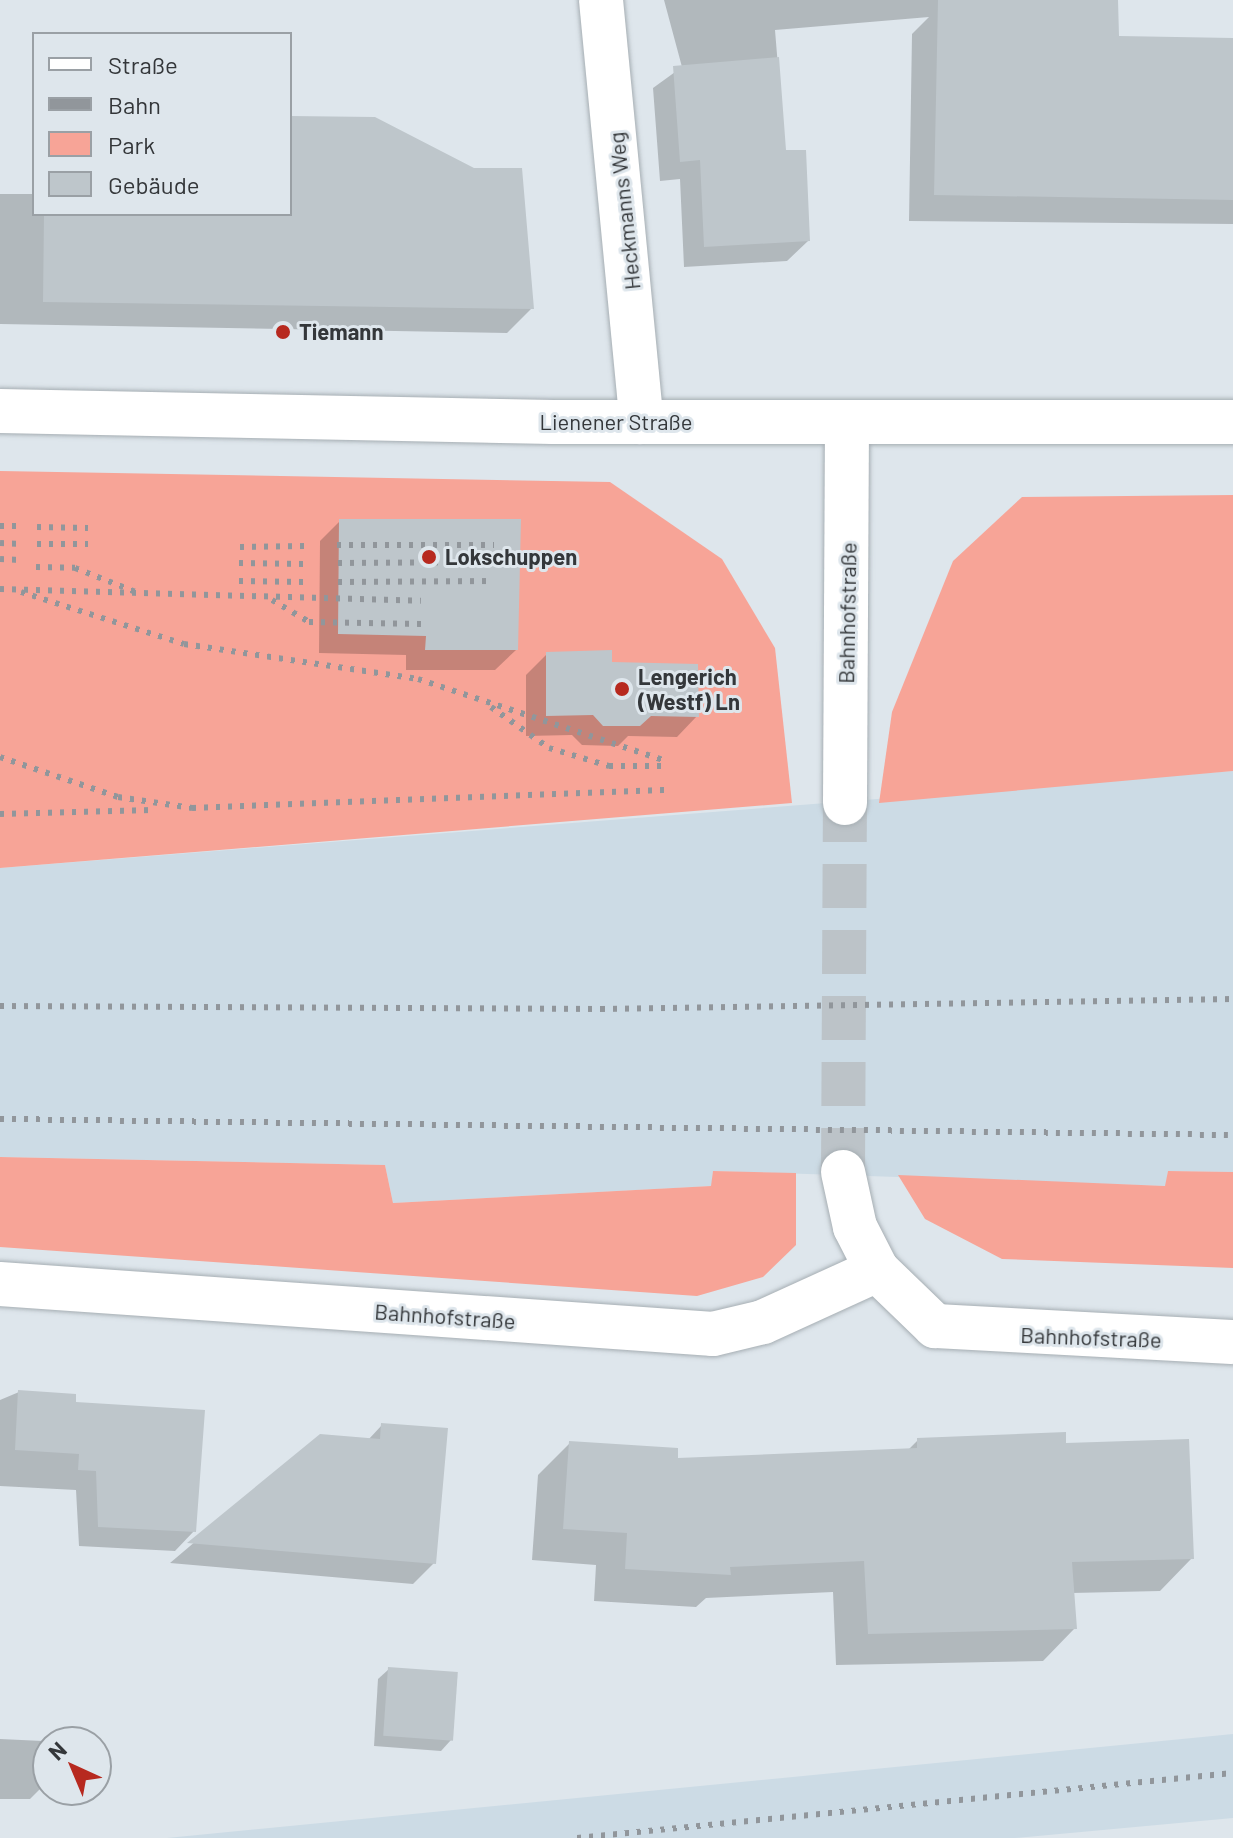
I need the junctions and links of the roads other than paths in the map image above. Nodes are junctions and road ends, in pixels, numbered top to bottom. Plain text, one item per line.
1 (601, 0) edge
2 (0, 411) edge
3 (642, 422) junction
4 (1233, 422) edge
5 (847, 424) junction
6 (845, 803) tunnel mouth
7 (843, 1172) tunnel mouth
8 (877, 1270) junction
9 (0, 1284) edge
10 (1233, 1342) edge

1 - 3 street, Heckmanns Weg
2 - 3 street, Lienener Straße
3 - 5 street, Lienener Straße
4 - 5 street, Lienener Straße
5 - 6 street, Bahnhofstraße
7 - 8 street, Bahnhofstraße
8 - 9 street, Bahnhofstraße
8 - 10 street, Bahnhofstraße

